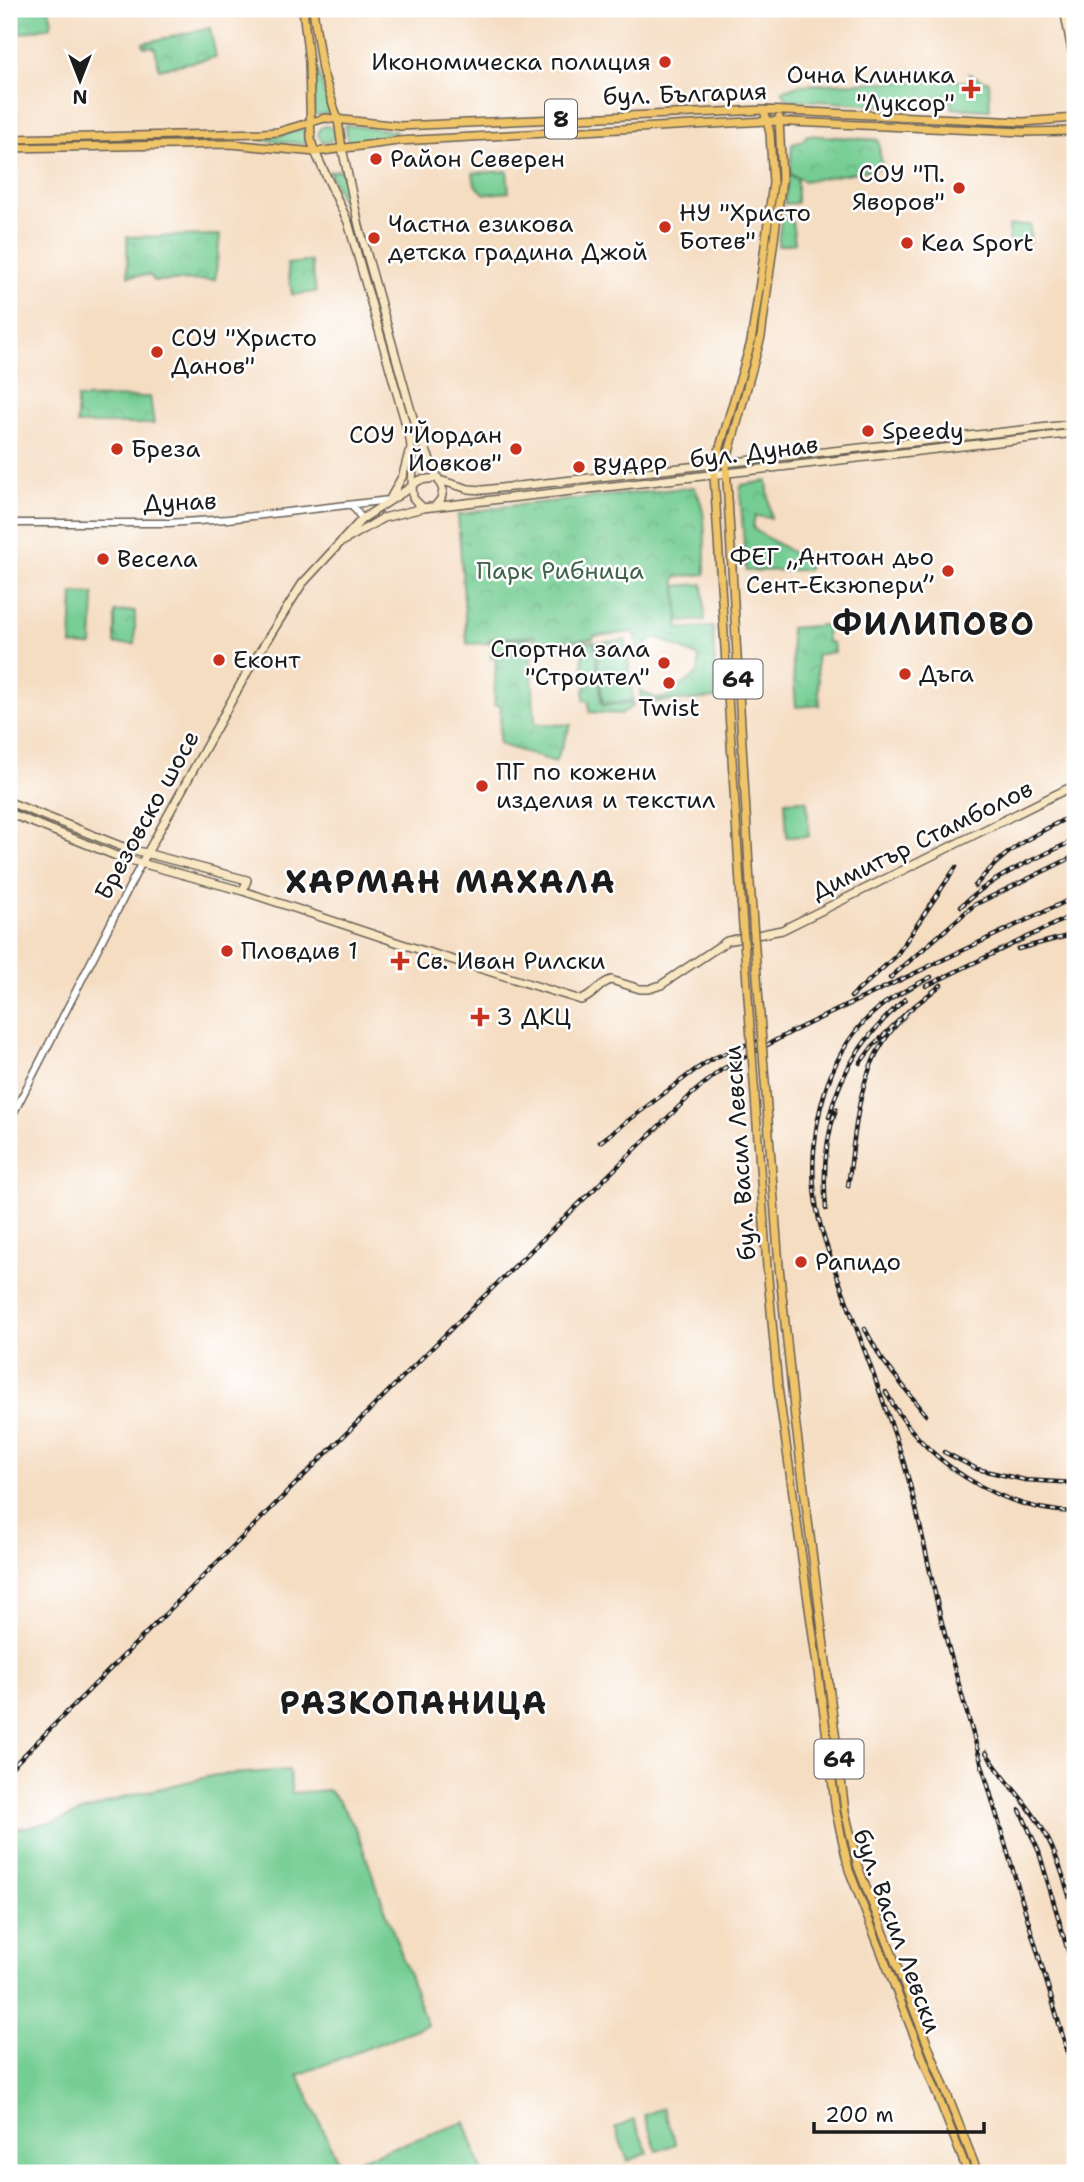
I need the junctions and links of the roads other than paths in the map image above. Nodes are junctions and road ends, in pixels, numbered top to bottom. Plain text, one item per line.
1 (303, 9) edge
2 (313, 9) edge
3 (1064, 9) edge
4 (1073, 9) edge
5 (1075, 19) edge
6 (1075, 67) edge
7 (764, 110) junction
8 (778, 110) junction
9 (1075, 118) edge
10 (338, 120) junction
11 (766, 121) junction
12 (780, 122) junction
13 (311, 123) junction
14 (1075, 131) edge
15 (9, 139) edge
16 (342, 148) junction
17 (9, 149) edge
18 (315, 152) junction
19 (1075, 424) edge
20 (1075, 433) edge
21 (411, 444) junction
22 (726, 463) junction
23 (715, 464) junction
24 (726, 474) junction
25 (714, 476) junction
26 (438, 479) junction
27 (411, 486) junction
28 (390, 500) junction
29 (352, 505) junction
30 (436, 506) junction
31 (423, 508) junction
32 (362, 519) junction
33 (9, 523) edge
34 (342, 542) junction
35 (1075, 785) edge
36 (9, 802) edge
37 (9, 813) edge
38 (147, 854) junction
39 (141, 864) junction
40 (243, 891) junction
41 (9, 1122) edge
42 (968, 2173) edge
43 (978, 2173) edge

1 - 13 main road
2 - 10 main road
3 - 6 main road
4 - 5 main road
7 - 8 main road, бул. България / 8
7 - 10 main road, бул. България / 8
7 - 11 main road, бул. Васил Левски / 64
8 - 9 main road, бул. България / 8
8 - 12 main road, бул. Васил Левски / 64
10 - 13 main road, 8
10 - 16 main road
11 - 12 main road, бул. България / 8
11 - 16 main road, бул. България / 8
11 - 23 main road, бул. Васил Левски / 64
12 - 14 main road, бул. България / 8
12 - 22 main road, бул. Васил Левски / 64
13 - 15 main road, 8
13 - 18 main road
16 - 18 main road, 8
16 - 26 main road
17 - 18 main road, 8
18 - 21 main road
19 - 22 main road, бул. Дунав
20 - 24 main road, бул. Дунав
21 - 27 main road
21 - 28 main road
22 - 23 main road, бул. Дунав
22 - 24 main road, бул. Васил Левски / 64
23 - 25 main road, бул. Васил Левски / 64
23 - 26 main road, бул. Дунав
24 - 25 main road, бул. Дунав
24 - 43 main road, бул. Васил Левски / 64, bridge
25 - 30 main road, бул. Дунав
25 - 42 main road, бул. Васил Левски / 64, bridge
26 - 27 main road
26 - 30 main road
27 - 28 main road, Брезовско шосе
27 - 31 main road
28 - 29 street, Дунав
28 - 32 main road, Брезовско шосе
29 - 32 street
29 - 33 street, Дунав
30 - 31 main road
31 - 34 main road, Брезовско шосе
32 - 34 main road, Брезовско шосе
34 - 38 main road, Брезовско шосе
35 - 40 main road, Димитър Стамболов
36 - 38 main road
37 - 39 main road, Димитър Стамболов
38 - 39 main road, Брезовско шосе
38 - 40 main road
39 - 40 main road, Димитър Стамболов
39 - 41 street, Брезовско шосе

